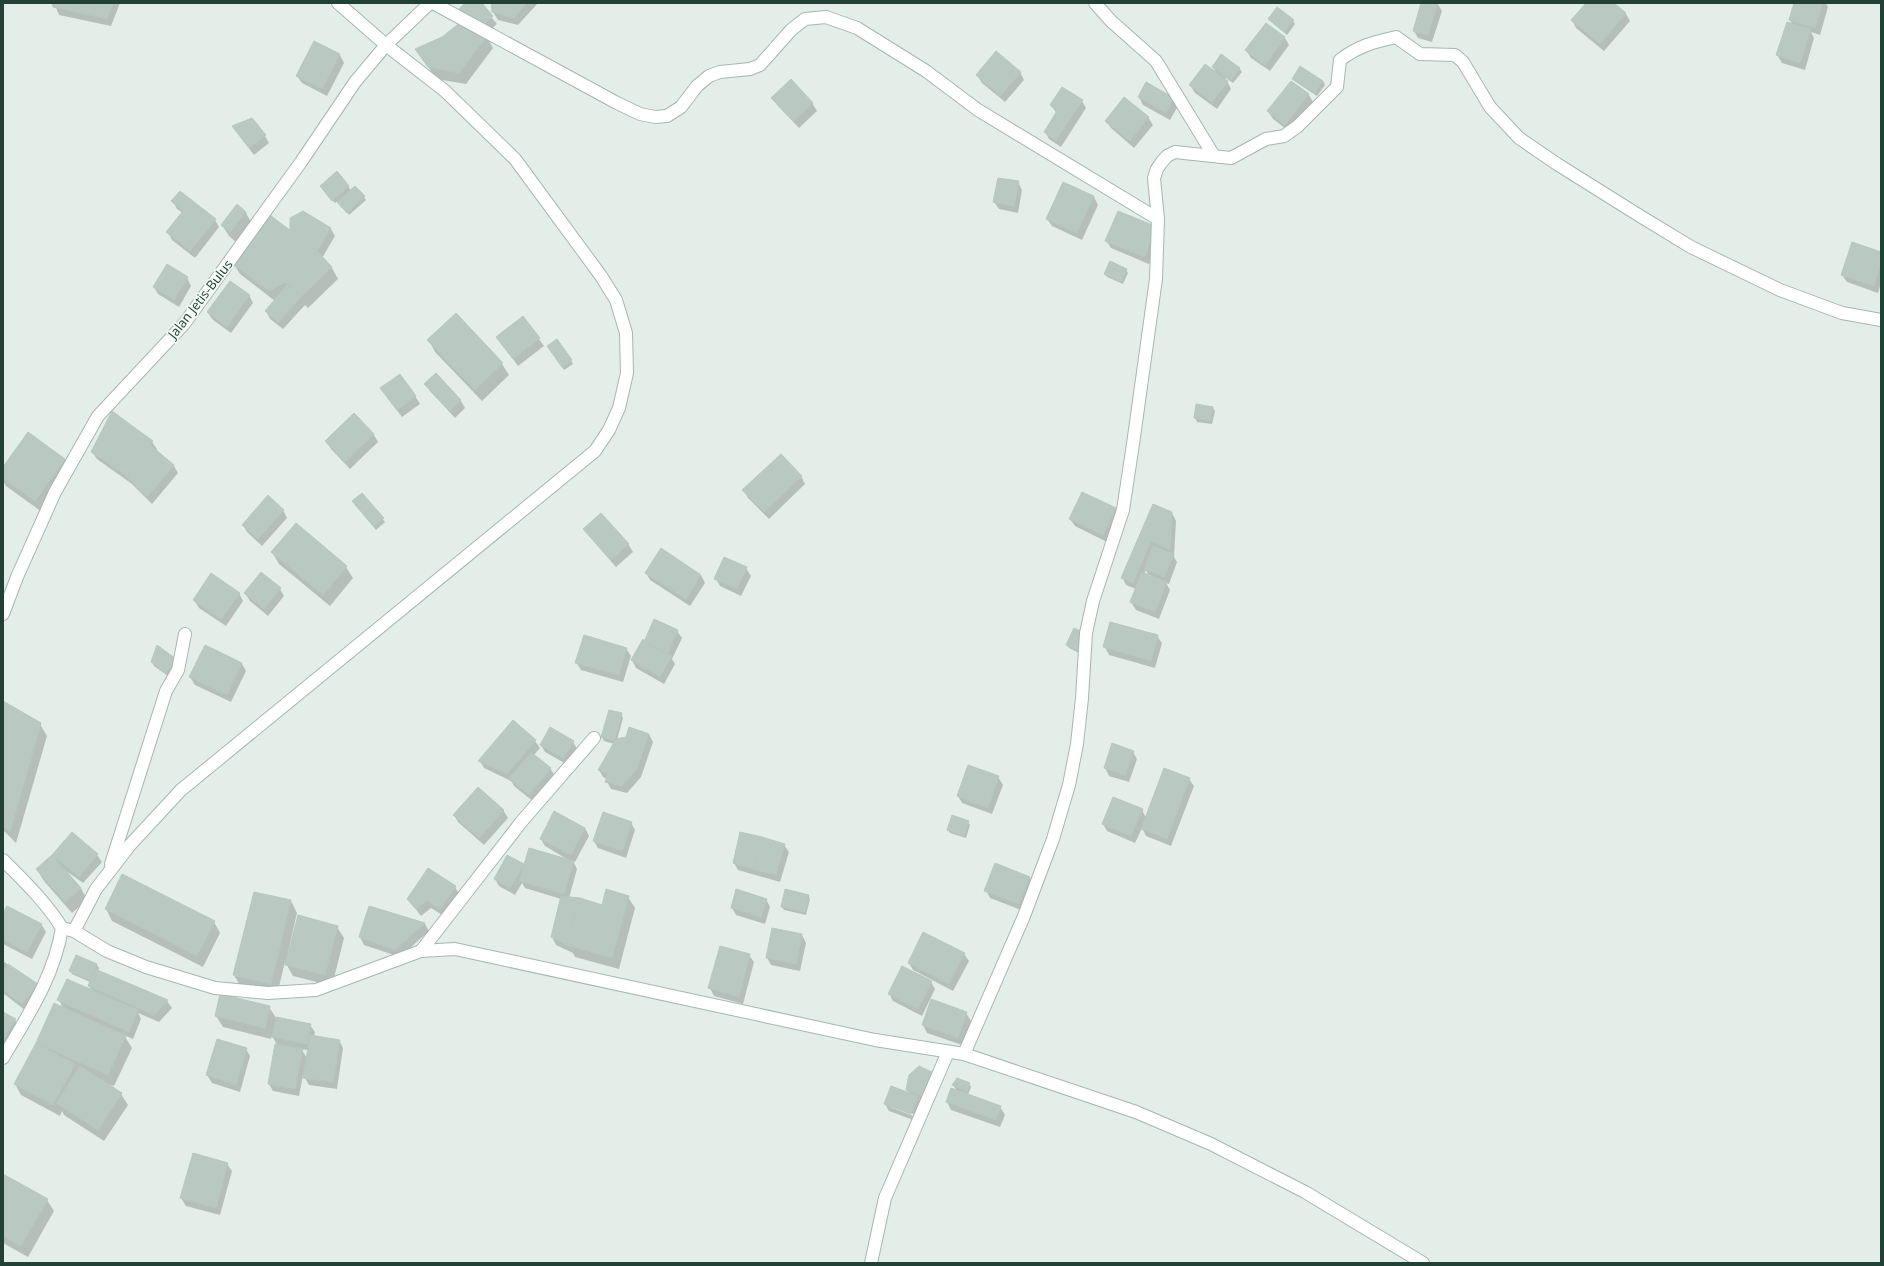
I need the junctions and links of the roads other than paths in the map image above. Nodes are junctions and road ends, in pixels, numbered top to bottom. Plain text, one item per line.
1 (338, 3) edge
2 (430, 3) edge
3 (434, 3) edge
4 (1095, 3) edge
5 (386, 45) junction
6 (1214, 156) junction
7 (1158, 219) junction
8 (1881, 320) edge
9 (3, 614) edge
10 (185, 634) dead end
11 (594, 738) dead end
12 (3, 860) edge
13 (109, 871) junction
14 (62, 928) junction
15 (74, 932) junction
16 (421, 951) junction
17 (948, 1052) junction
18 (964, 1054) junction
19 (3, 1058) edge
20 (871, 1263) edge
21 (1422, 1263) edge

1 - 5 street
2 - 5 street, Jalan Jetis-Bulus
3 - 7 street
4 - 6 street
5 - 9 street, Jalan Jetis-Bulus
5 - 13 street
6 - 7 street
6 - 8 street
7 - 18 street
10 - 13 street
11 - 16 street
12 - 14 street
13 - 15 street
14 - 15 street
14 - 19 street
15 - 16 street
16 - 17 street
17 - 18 street
17 - 20 street
18 - 21 street

